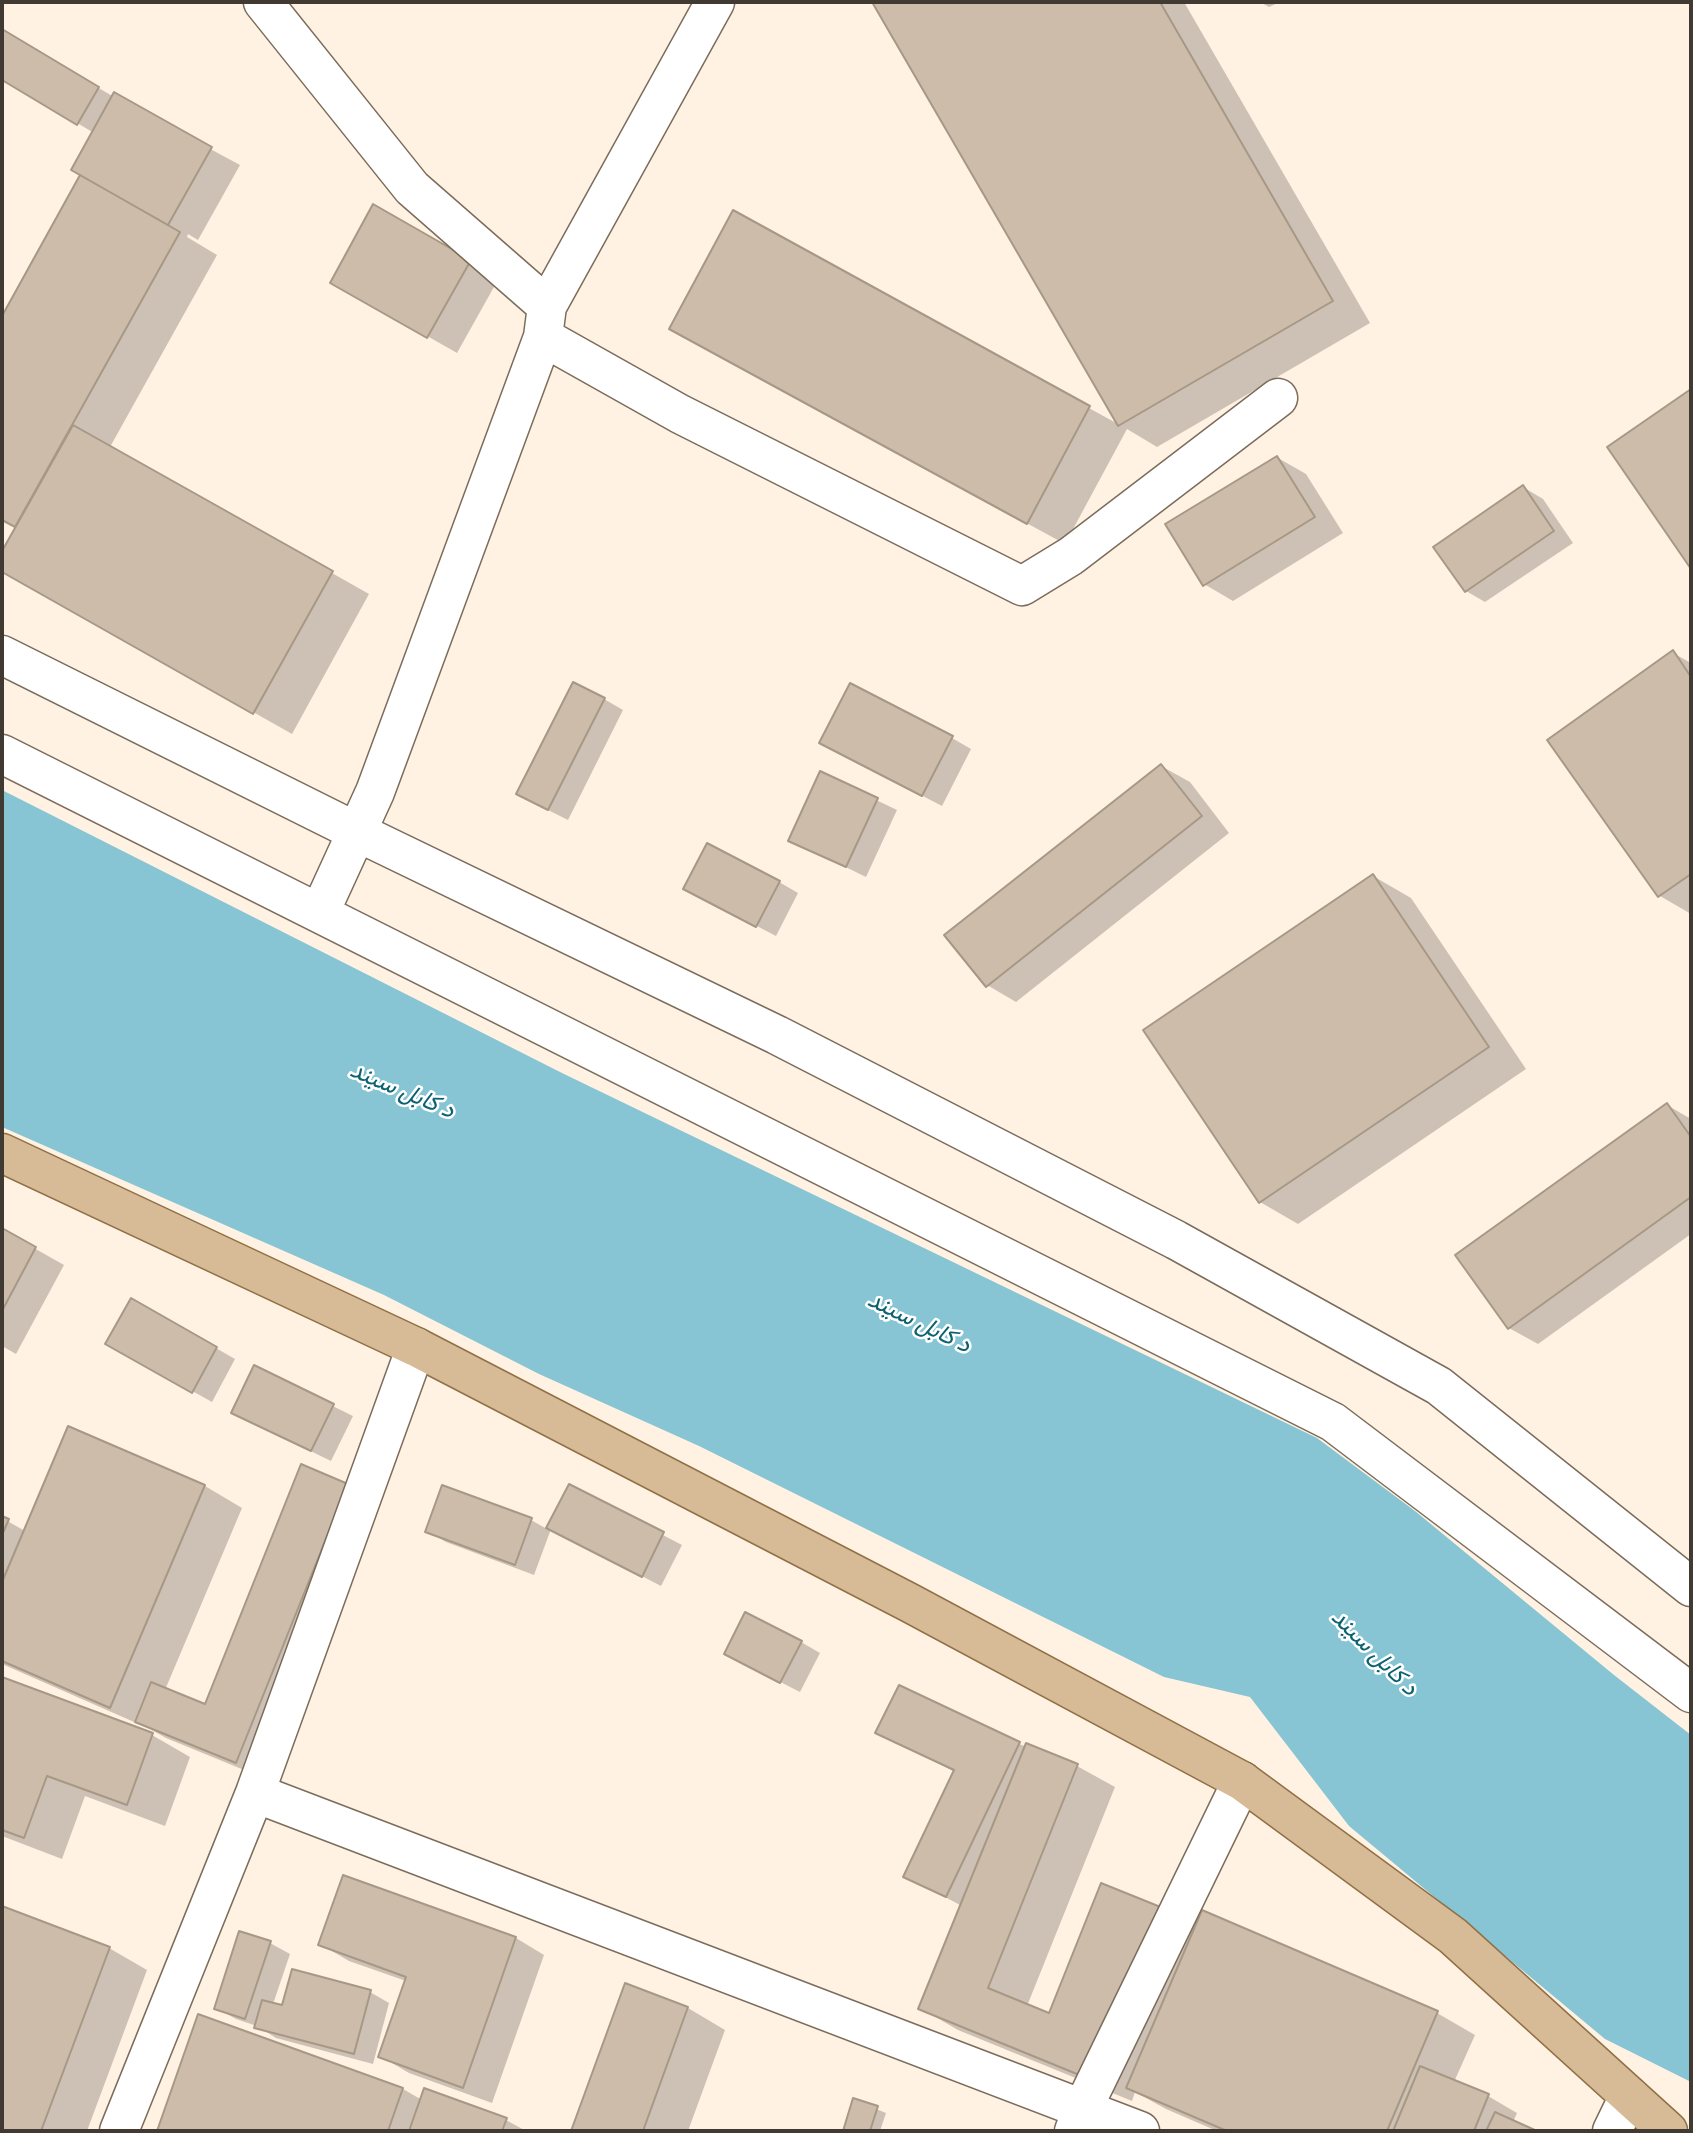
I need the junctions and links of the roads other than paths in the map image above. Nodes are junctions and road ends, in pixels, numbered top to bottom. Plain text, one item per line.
1 (263, 2) edge
2 (715, 2) edge
3 (545, 321) junction
4 (1278, 398) dead end
5 (2, 655) edge
6 (2, 754) edge
7 (357, 832) junction
8 (320, 912) junction
9 (2, 1153) edge
10 (416, 1347) junction
11 (1691, 1587) edge
12 (1691, 1693) edge
13 (1242, 1782) junction
14 (255, 1793) junction
15 (1629, 2096) junction
16 (1078, 2121) edge
17 (119, 2131) edge
18 (1140, 2131) edge
19 (1612, 2131) edge
20 (1668, 2131) edge

1 - 3 street
2 - 3 street
3 - 4 street
3 - 7 street
5 - 7 street
6 - 8 street
7 - 8 street
7 - 11 street
8 - 12 street
9 - 10 main road
10 - 13 main road
10 - 14 street
13 - 15 main road
13 - 16 street
14 - 16 street
14 - 17 street
15 - 19 street
15 - 20 main road
16 - 18 street

